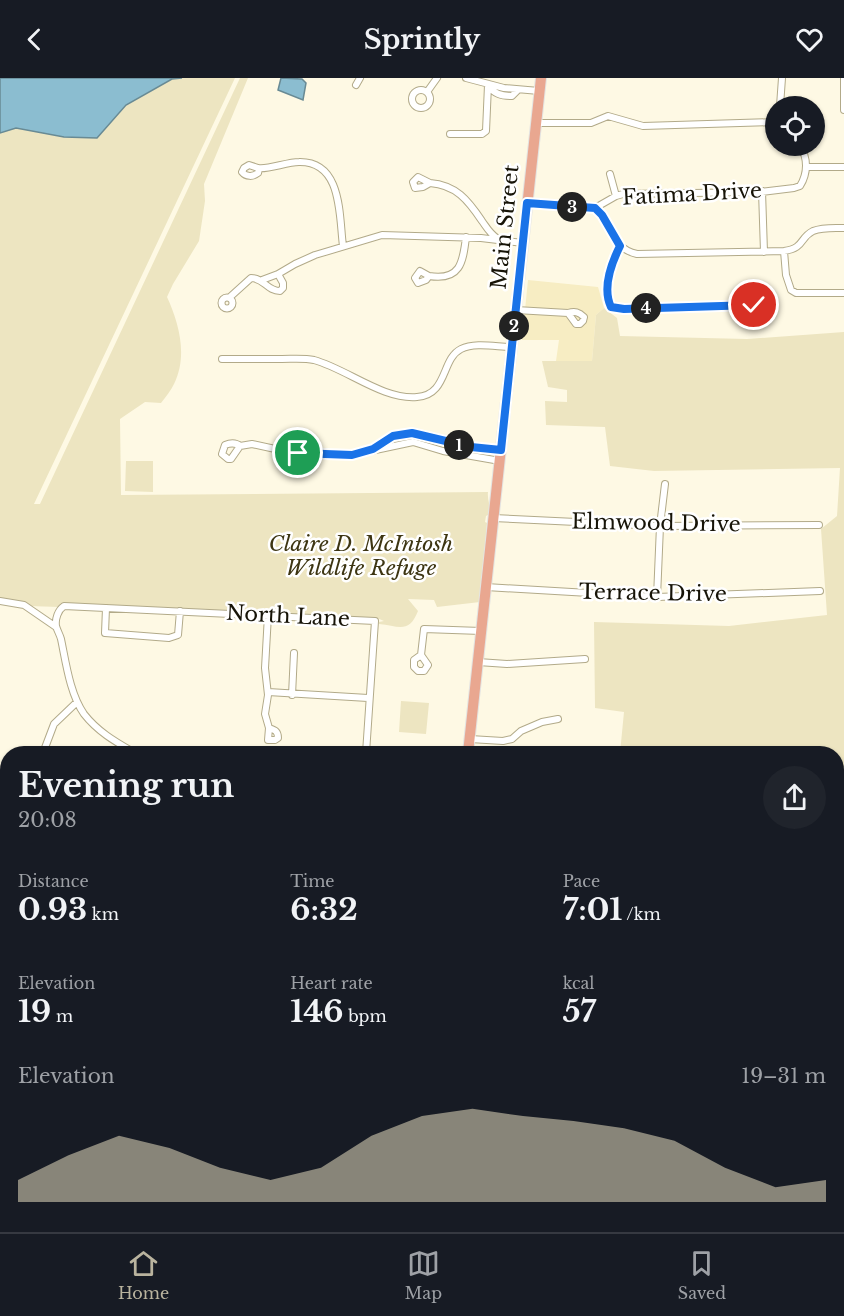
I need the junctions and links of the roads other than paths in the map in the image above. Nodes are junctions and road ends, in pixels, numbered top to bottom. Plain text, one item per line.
1 (360, 78) edge
2 (437, 78) edge
3 (466, 78) edge
4 (541, 78) edge
5 (782, 78) edge
6 (844, 78) edge
7 (356, 85) dead end
8 (488, 85) junction
9 (540, 91) junction
10 (427, 92) dead end
11 (781, 96) edge
12 (844, 110) edge
13 (765, 122) edge
14 (536, 123) junction
15 (450, 134) dead end
16 (804, 156) edge
17 (806, 166) junction
18 (844, 166) edge
19 (259, 168) dead end
20 (610, 174) dead end
21 (430, 183) dead end
22 (762, 191) junction
23 (616, 196) junction
24 (527, 203) junction
25 (595, 208) junction
26 (844, 228) edge
27 (466, 237) junction
28 (498, 240) junction
29 (523, 243) junction
30 (343, 246) junction
31 (620, 246) junction
32 (784, 250) junction
33 (764, 252) junction
34 (278, 274) junction
35 (429, 276) dead end
36 (262, 280) junction
37 (844, 293) edge
38 (230, 297) dead end
39 (754, 305) dead end
40 (516, 310) junction
41 (568, 313) dead end
42 (512, 347) junction
43 (222, 359) dead end
44 (418, 434) junction
45 (444, 441) junction
46 (417, 443) junction
47 (240, 446) dead end
48 (476, 448) junction
49 (443, 451) junction
50 (366, 452) junction
51 (474, 456) junction
52 (500, 456) junction
53 (665, 484) dead end
54 (493, 518) junction
55 (819, 525) dead end
56 (660, 526) junction
57 (486, 587) junction
58 (820, 591) dead end
59 (657, 597) junction
60 (0, 601) edge
61 (106, 608) junction
62 (180, 611) junction
63 (268, 615) junction
64 (56, 627) junction
65 (481, 631) junction
66 (294, 653) dead end
67 (421, 655) dead end
68 (585, 659) dead end
69 (478, 662) junction
70 (268, 692) junction
71 (292, 695) junction
72 (368, 698) junction
73 (77, 702) junction
74 (558, 719) dead end
75 (269, 728) dead end
76 (470, 739) junction
77 (46, 746) edge
78 (122, 746) edge
79 (366, 746) edge
80 (469, 746) edge

1 - 7 street
2 - 10 street
3 - 8 street
4 - 9 main road, Main Street
5 - 11 street
6 - 12 street
8 - 9 street
8 - 15 street
9 - 14 main road, Main Street
13 - 14 street
14 - 24 main road, Main Street
16 - 17 street
17 - 18 street
17 - 22 street, Fatima Drive
19 - 30 street
20 - 23 street
21 - 28 street
22 - 23 street, Fatima Drive
22 - 33 street
23 - 25 street, Fatima Drive
24 - 25 street, Fatima Drive
24 - 29 main road, Main Street
25 - 31 street
26 - 32 street
27 - 28 street
27 - 30 street
27 - 35 street
28 - 29 street
29 - 40 main road, Main Street
30 - 34 street
31 - 33 street
31 - 39 street
32 - 33 street
32 - 37 street
34 - 36 street
34 - 36 street
36 - 38 street
40 - 41 street
40 - 42 main road, Main Street
42 - 43 street
42 - 52 main road, Main Street
44 - 45 street
44 - 46 street
44 - 50 street
45 - 48 street
45 - 49 street
46 - 49 street
46 - 50 street
47 - 50 street
48 - 51 street
48 - 52 street
49 - 51 street
51 - 52 street
52 - 54 main road, Main Street
53 - 56 street
54 - 56 street, Elmwood Drive
54 - 57 main road, Main Street
55 - 56 street, Elmwood Drive
56 - 59 street
57 - 59 street, Terrace Drive
57 - 65 main road, Main Street
58 - 59 street, Terrace Drive
60 - 64 street
61 - 62 street, North Lane
61 - 62 street
61 - 64 street, North Lane
62 - 63 street, North Lane
63 - 70 street
63 - 72 street, North Lane
64 - 73 street
65 - 67 street
65 - 69 main road, Main Street
66 - 71 street
68 - 69 street
69 - 76 main road, Main Street
70 - 71 street
70 - 75 street
71 - 72 street
72 - 79 street, North Lane
73 - 77 street
73 - 78 street
74 - 76 street
76 - 80 main road, Main Street

